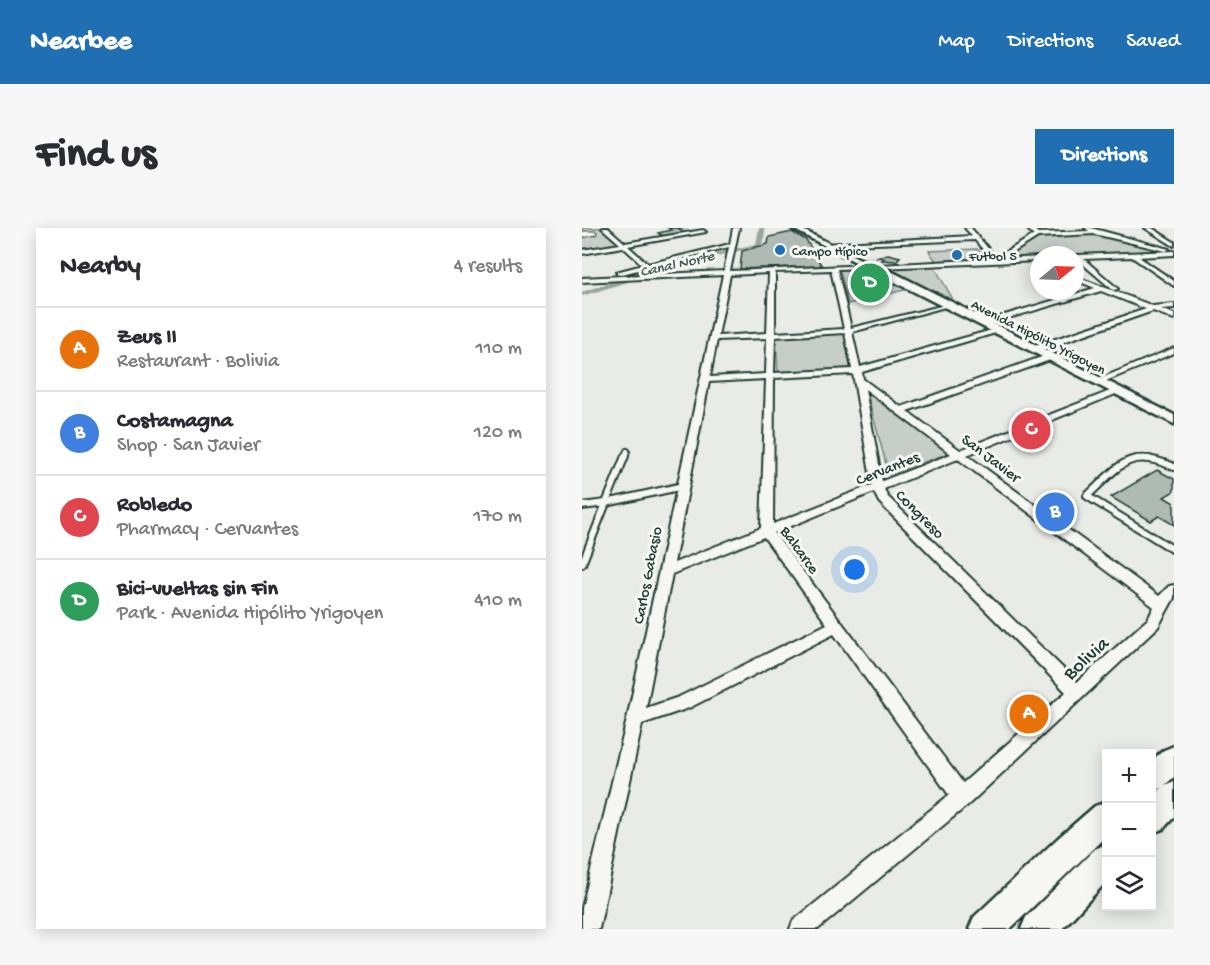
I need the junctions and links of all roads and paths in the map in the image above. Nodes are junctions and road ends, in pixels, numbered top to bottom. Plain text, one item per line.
1 (604, 228) edge
2 (697, 228) edge
3 (736, 228) edge
4 (794, 228) edge
5 (801, 228) edge
6 (968, 228) edge
7 (1029, 228) edge
8 (1148, 228) edge
9 (1091, 230) edge
10 (703, 232) junction
11 (1037, 234) junction
12 (710, 237) dead end
13 (975, 238) junction
14 (717, 241) dead end
15 (830, 244) junction
16 (1174, 244) edge
17 (624, 245) junction
18 (723, 246) junction
19 (732, 248) junction
20 (582, 252) edge
21 (1174, 252) edge
22 (1133, 255) junction
23 (1084, 257) edge
24 (1026, 260) junction
25 (1030, 260) edge
26 (995, 261) junction
27 (1030, 261) edge
28 (1084, 264) edge
29 (646, 265) junction
30 (873, 266) junction
31 (834, 268) junction
32 (772, 271) junction
33 (727, 273) junction
34 (608, 279) junction
35 (582, 280) edge
36 (1084, 281) edge
37 (1174, 284) edge
38 (1103, 288) junction
39 (1124, 296) junction
40 (947, 305) junction
41 (1174, 306) edge
42 (1155, 308) junction
43 (1174, 317) edge
44 (982, 323) junction
45 (996, 330) junction
46 (848, 331) junction
47 (772, 335) junction
48 (715, 338) junction
49 (1034, 349) junction
50 (1174, 350) edge
51 (1050, 357) junction
52 (858, 376) junction
53 (771, 377) junction
54 (705, 380) junction
55 (1098, 381) junction
56 (1119, 392) junction
57 (900, 410) junction
58 (1174, 420) edge
59 (627, 451) dead end
60 (961, 455) junction
61 (1174, 467) edge
62 (682, 486) junction
63 (878, 489) junction
64 (606, 502) junction
65 (582, 506) edge
66 (767, 532) junction
67 (1174, 550) edge
68 (582, 564) edge
69 (666, 572) junction
70 (1174, 590) edge
71 (1161, 605) junction
72 (836, 626) junction
73 (1077, 692) junction
74 (635, 719) junction
75 (1174, 759) edge
76 (1156, 775) edge
77 (962, 796) junction
78 (1174, 796) edge
79 (1156, 814) edge
80 (1102, 821) edge
81 (1102, 865) edge
82 (588, 929) edge
83 (801, 929) edge
84 (986, 929) edge
85 (1038, 929) edge

1 - 17 street
2 - 10 street
3 - 19 street, Carlos Gabasio
4 - 15 street, Avenida Hipólito Yrigoyen
5 - 15 street, Avenida Hipólito Yrigoyen
6 - 13 street
7 - 11 street
8 - 16 street
9 - 11 street
9 - 21 street
10 - 12 street
10 - 17 street
11 - 26 street
13 - 15 street
13 - 26 street
14 - 18 street
15 - 30 street, Avenida Hipólito Yrigoyen
17 - 20 street
17 - 29 street
18 - 19 street
18 - 29 street
19 - 33 street, Carlos Gabasio
21 - 22 street
22 - 23 street
22 - 37 street
24 - 25 street
24 - 26 street
24 - 27 street
26 - 30 street
28 - 39 street
29 - 34 street
30 - 31 street
30 - 40 street, Avenida Hipólito Yrigoyen
31 - 32 street
31 - 46 street, Congreso
32 - 33 street
32 - 47 street, Balcarce
33 - 34 street
33 - 48 street, Carlos Gabasio
34 - 35 street
36 - 38 street
38 - 39 street
38 - 44 street
39 - 42 street
40 - 44 street, Avenida Hipólito Yrigoyen
40 - 46 street
41 - 42 street
42 - 43 street
42 - 49 street
44 - 45 street, Avenida Hipólito Yrigoyen
45 - 49 street, Avenida Hipólito Yrigoyen
45 - 52 street
46 - 47 street
46 - 52 street, Congreso
47 - 48 street
47 - 53 street, Balcarce
48 - 54 street, Carlos Gabasio
49 - 51 street, Avenida Hipólito Yrigoyen
50 - 55 street
51 - 55 street, Avenida Hipólito Yrigoyen
51 - 57 street
52 - 53 street
52 - 57 street, San Javier
52 - 63 street, Congreso
53 - 54 street
53 - 66 street, Balcarce
54 - 62 street, Carlos Gabasio
55 - 56 street, Avenida Hipólito Yrigoyen
56 - 58 street, Avenida Hipólito Yrigoyen
56 - 60 street, Cervantes
57 - 60 street, San Javier
59 - 64 lane
60 - 63 street, Cervantes
60 - 71 street, San Javier
61 - 67 lane
62 - 64 lane
62 - 69 street, Carlos Gabasio
63 - 66 street, Cervantes
63 - 73 street, Congreso
64 - 65 lane
64 - 68 lane
66 - 69 street, Cervantes
66 - 72 street, Balcarce
69 - 74 street, Carlos Gabasio
70 - 71 street, Bolivia
71 - 73 street, Bolivia
72 - 74 street
72 - 77 street, Balcarce
73 - 77 street, Bolivia
74 - 82 street, Carlos Gabasio
75 - 76 highway
77 - 83 street, Bolivia
78 - 79 highway
80 - 84 highway
81 - 85 highway

